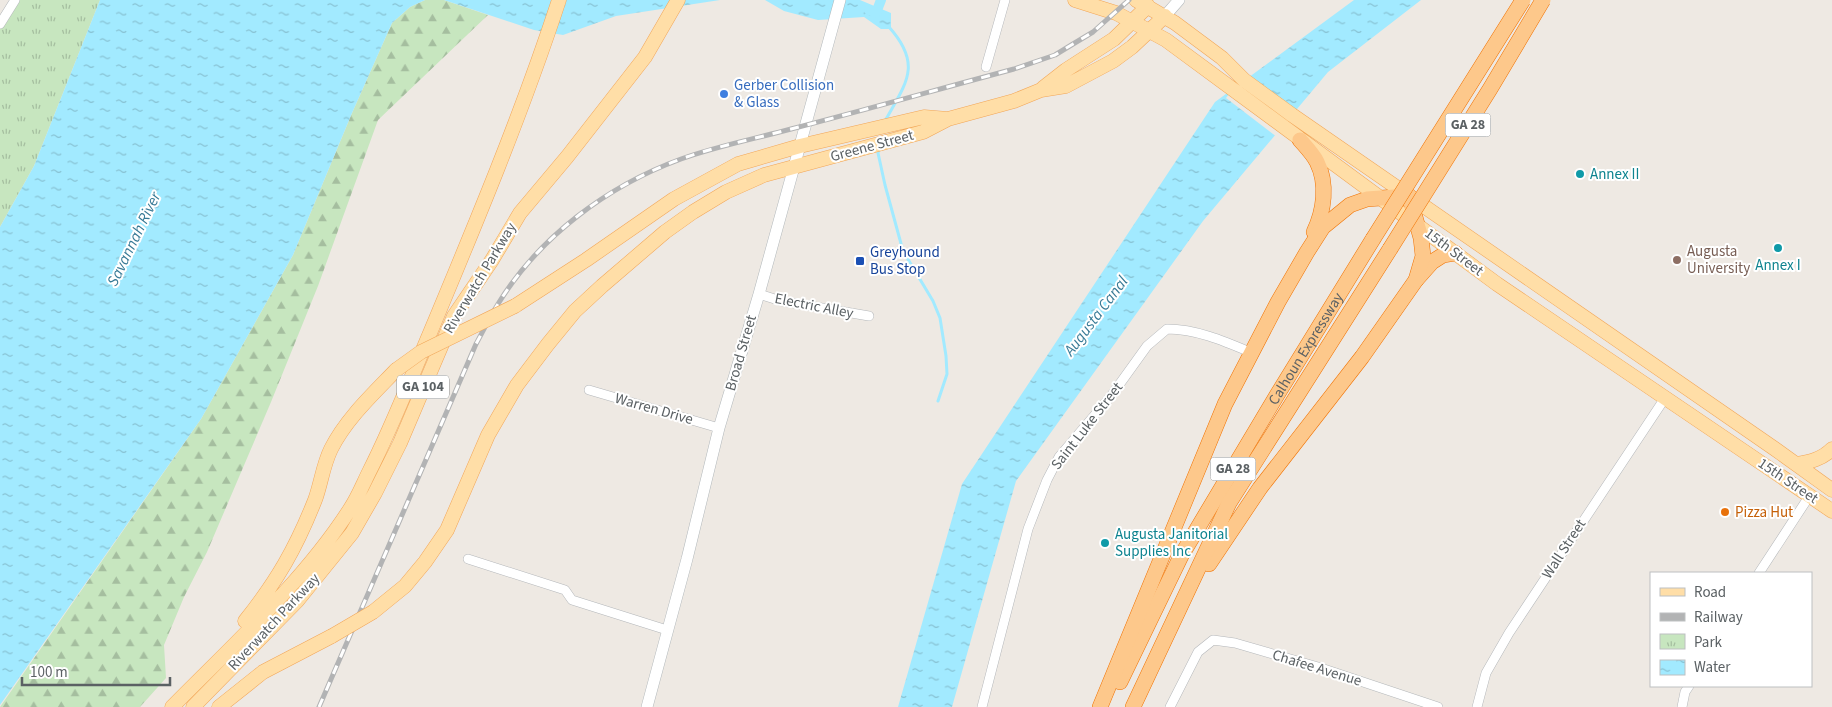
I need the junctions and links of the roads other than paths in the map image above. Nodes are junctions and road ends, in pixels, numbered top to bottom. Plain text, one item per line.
1 (15, 0) edge
2 (559, 0) edge
3 (678, 0) edge
4 (840, 0) edge
5 (1005, 0) edge
6 (1075, 0) edge
7 (1179, 0) edge
8 (1523, 0) edge
9 (1543, 0) edge
10 (1146, 2) edge
11 (1165, 16) junction
12 (1131, 21) junction
13 (0, 24) edge
14 (1150, 31) junction
15 (986, 67) dead end
16 (1041, 90) junction
17 (948, 119) junction
18 (1300, 140) junction
19 (800, 146) junction
20 (794, 167) junction
21 (1409, 196) junction
22 (1380, 198) junction
23 (1418, 225) junction
24 (1307, 252) junction
25 (1455, 253) junction
26 (1416, 280) junction
27 (759, 294) junction
28 (869, 316) dead end
29 (1250, 352) junction
30 (590, 390) dead end
31 (1665, 398) junction
32 (719, 428) junction
33 (1832, 449) edge
34 (1796, 464) junction
35 (1832, 490) edge
36 (1810, 496) junction
37 (1832, 511) edge
38 (468, 559) dead end
39 (1760, 572) edge
40 (1177, 614) junction
41 (667, 630) junction
42 (197, 682) junction
43 (1688, 687) edge
44 (172, 707) edge
45 (193, 707) edge
46 (219, 707) edge
47 (647, 707) edge
48 (982, 707) edge
49 (1100, 707) edge
50 (1108, 707) edge
51 (1133, 707) edge
52 (1170, 707) edge
53 (1438, 707) edge
54 (1477, 707) edge
55 (1682, 707) edge

1 - 13 street
2 - 42 main road, Riverwatch Parkway / GA 104
3 - 45 main road, Riverwatch Parkway / GA 104
4 - 19 main road, Broad Street
5 - 15 street
6 - 12 main road, 15th Street
7 - 11 main road, Greene Street
8 - 50 highway, Calhoun Expressway / GA 28, bridge
9 - 40 highway, Calhoun Expressway / GA 28, bridge
10 - 11 main road, 15th Street
10 - 12 main road, Greene Street
11 - 14 main road, Greene Street
11 - 21 main road, 15th Street
12 - 14 main road, 15th Street
12 - 16 main road, Greene Street
14 - 16 main road, Greene Street
14 - 18 main road, 15th Street
16 - 17 main road, Greene Street
17 - 19 main road, Greene Street
17 - 20 main road, Greene Street
18 - 22 main road, 15th Street
18 - 24 highway
19 - 20 main road, Broad Street
19 - 42 main road, Greene Street, bridge
20 - 27 main road, Broad Street
20 - 46 main road, Greene Street, bridge
21 - 22 highway
21 - 23 highway
21 - 34 main road, 15th Street
22 - 23 main road, 15th Street
22 - 24 highway
23 - 25 main road, 15th Street
23 - 26 highway
24 - 29 highway
25 - 26 highway
25 - 31 main road, 15th Street
26 - 40 highway
27 - 28 street, Electric Alley
27 - 32 main road, Broad Street
29 - 48 street, Saint Luke Street
29 - 49 highway
30 - 32 street, Warren Drive
31 - 36 main road, 15th Street
31 - 54 street, Wall Street
32 - 41 main road, Broad Street
33 - 34 main road
34 - 35 main road, 15th Street
36 - 37 main road, 15th Street
36 - 39 street
38 - 41 street
40 - 51 highway, Calhoun Expressway / GA 28
41 - 47 main road, Broad Street
42 - 44 main road, Riverwatch Parkway / GA 104
43 - 55 street
52 - 53 street, Chafee Avenue

